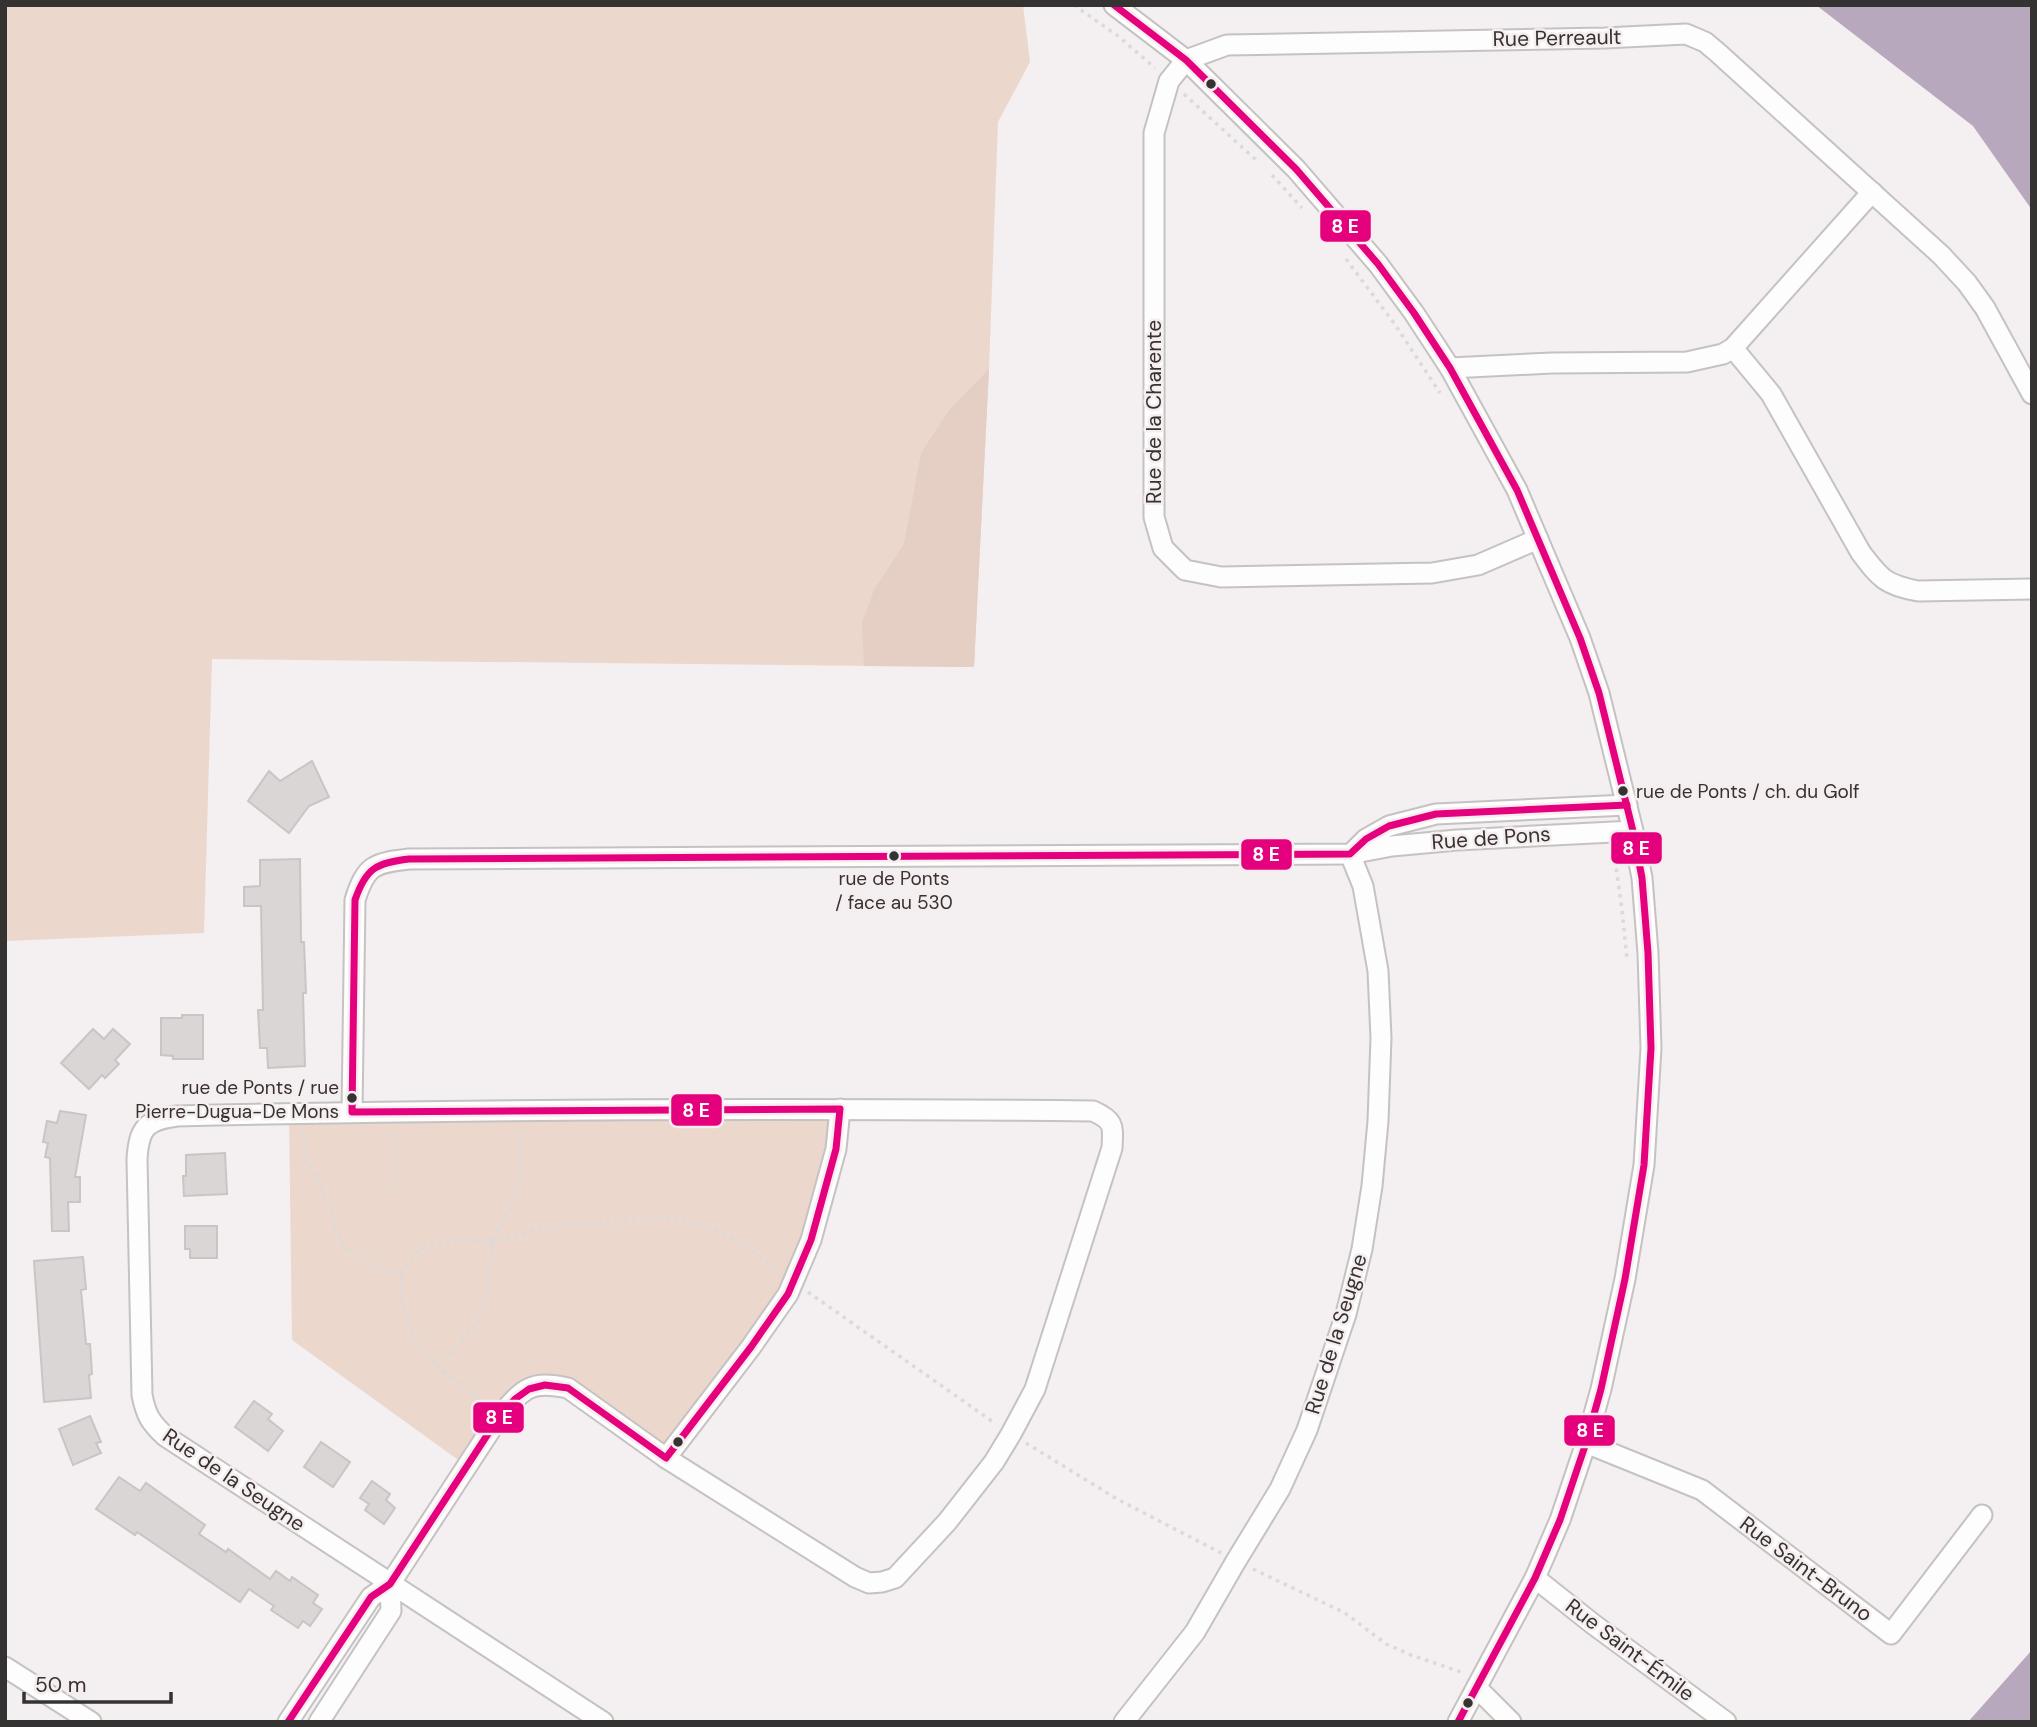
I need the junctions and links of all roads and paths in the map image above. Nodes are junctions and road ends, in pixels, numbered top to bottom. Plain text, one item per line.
1 (1074, 5) edge
2 (1114, 5) edge
3 (1186, 60) junction
4 (1170, 81) junction
5 (1257, 160) dead end
6 (1266, 169) dead end
7 (1872, 192) junction
8 (1303, 209) dead end
9 (1339, 250) dead end
10 (1733, 348) junction
11 (1450, 368) junction
12 (2032, 394) edge
13 (1443, 398) dead end
14 (1538, 539) junction
15 (2032, 589) edge
16 (1627, 805) junction
17 (1611, 831) junction
18 (1633, 831) junction
19 (1350, 855) junction
20 (1628, 971) dead end
21 (840, 1109) junction
22 (398, 1111) junction
23 (522, 1111) junction
24 (352, 1112) junction
25 (301, 1114) junction
26 (392, 1187) dead end
27 (492, 1241) junction
28 (401, 1274) junction
29 (793, 1282) junction
30 (439, 1367) junction
31 (499, 1417) junction
32 (1011, 1434) junction
33 (1586, 1443) junction
34 (666, 1458) junction
35 (1982, 1515) dead end
36 (1236, 1561) junction
37 (1535, 1578) junction
38 (390, 1584) junction
39 (5, 1667) edge
40 (1477, 1688) junction
41 (91, 1722) edge
42 (288, 1722) edge
43 (319, 1722) edge
44 (603, 1722) edge
45 (1124, 1722) edge
46 (1458, 1722) edge
47 (1511, 1722) edge
48 (1726, 1722) edge

1 - 4 path
2 - 3 street
3 - 4 street, Rue de la Charente
3 - 7 street, Rue Perreault
3 - 11 street
4 - 5 path
4 - 14 street, Rue de la Charente
6 - 8 path
7 - 10 street
7 - 12 street, Rue Perreault
9 - 13 path
10 - 11 street
10 - 15 street
11 - 14 street
14 - 16 street
16 - 18 street
16 - 19 street, Rue de Pons
17 - 18 street, Rue de Pons
17 - 19 street, Rue de Pons
17 - 20 path
18 - 33 street
19 - 24 street, Rue de Pons
19 - 36 street, Rue de la Seugne
21 - 23 street, Rue de la Seugne
21 - 29 street
21 - 32 street, Rue de la Seugne
22 - 23 street, Rue de la Seugne
22 - 24 street, Rue de la Seugne
22 - 26 path
23 - 27 path
24 - 25 street, Rue de la Seugne
25 - 28 path
25 - 38 street, Rue de la Seugne
27 - 28 path
27 - 29 path
27 - 30 path
28 - 30 path
29 - 32 path
29 - 34 street
30 - 31 path
31 - 34 street
31 - 38 street
32 - 34 street
32 - 36 path
33 - 35 street, Rue Saint-Bruno
33 - 37 street
36 - 40 path
36 - 45 street, Rue de la Seugne
37 - 40 street
37 - 48 street, Rue Saint-Émile
38 - 42 street
38 - 43 street
38 - 44 street, Rue de la Seugne
39 - 41 street
40 - 46 street
40 - 47 street

